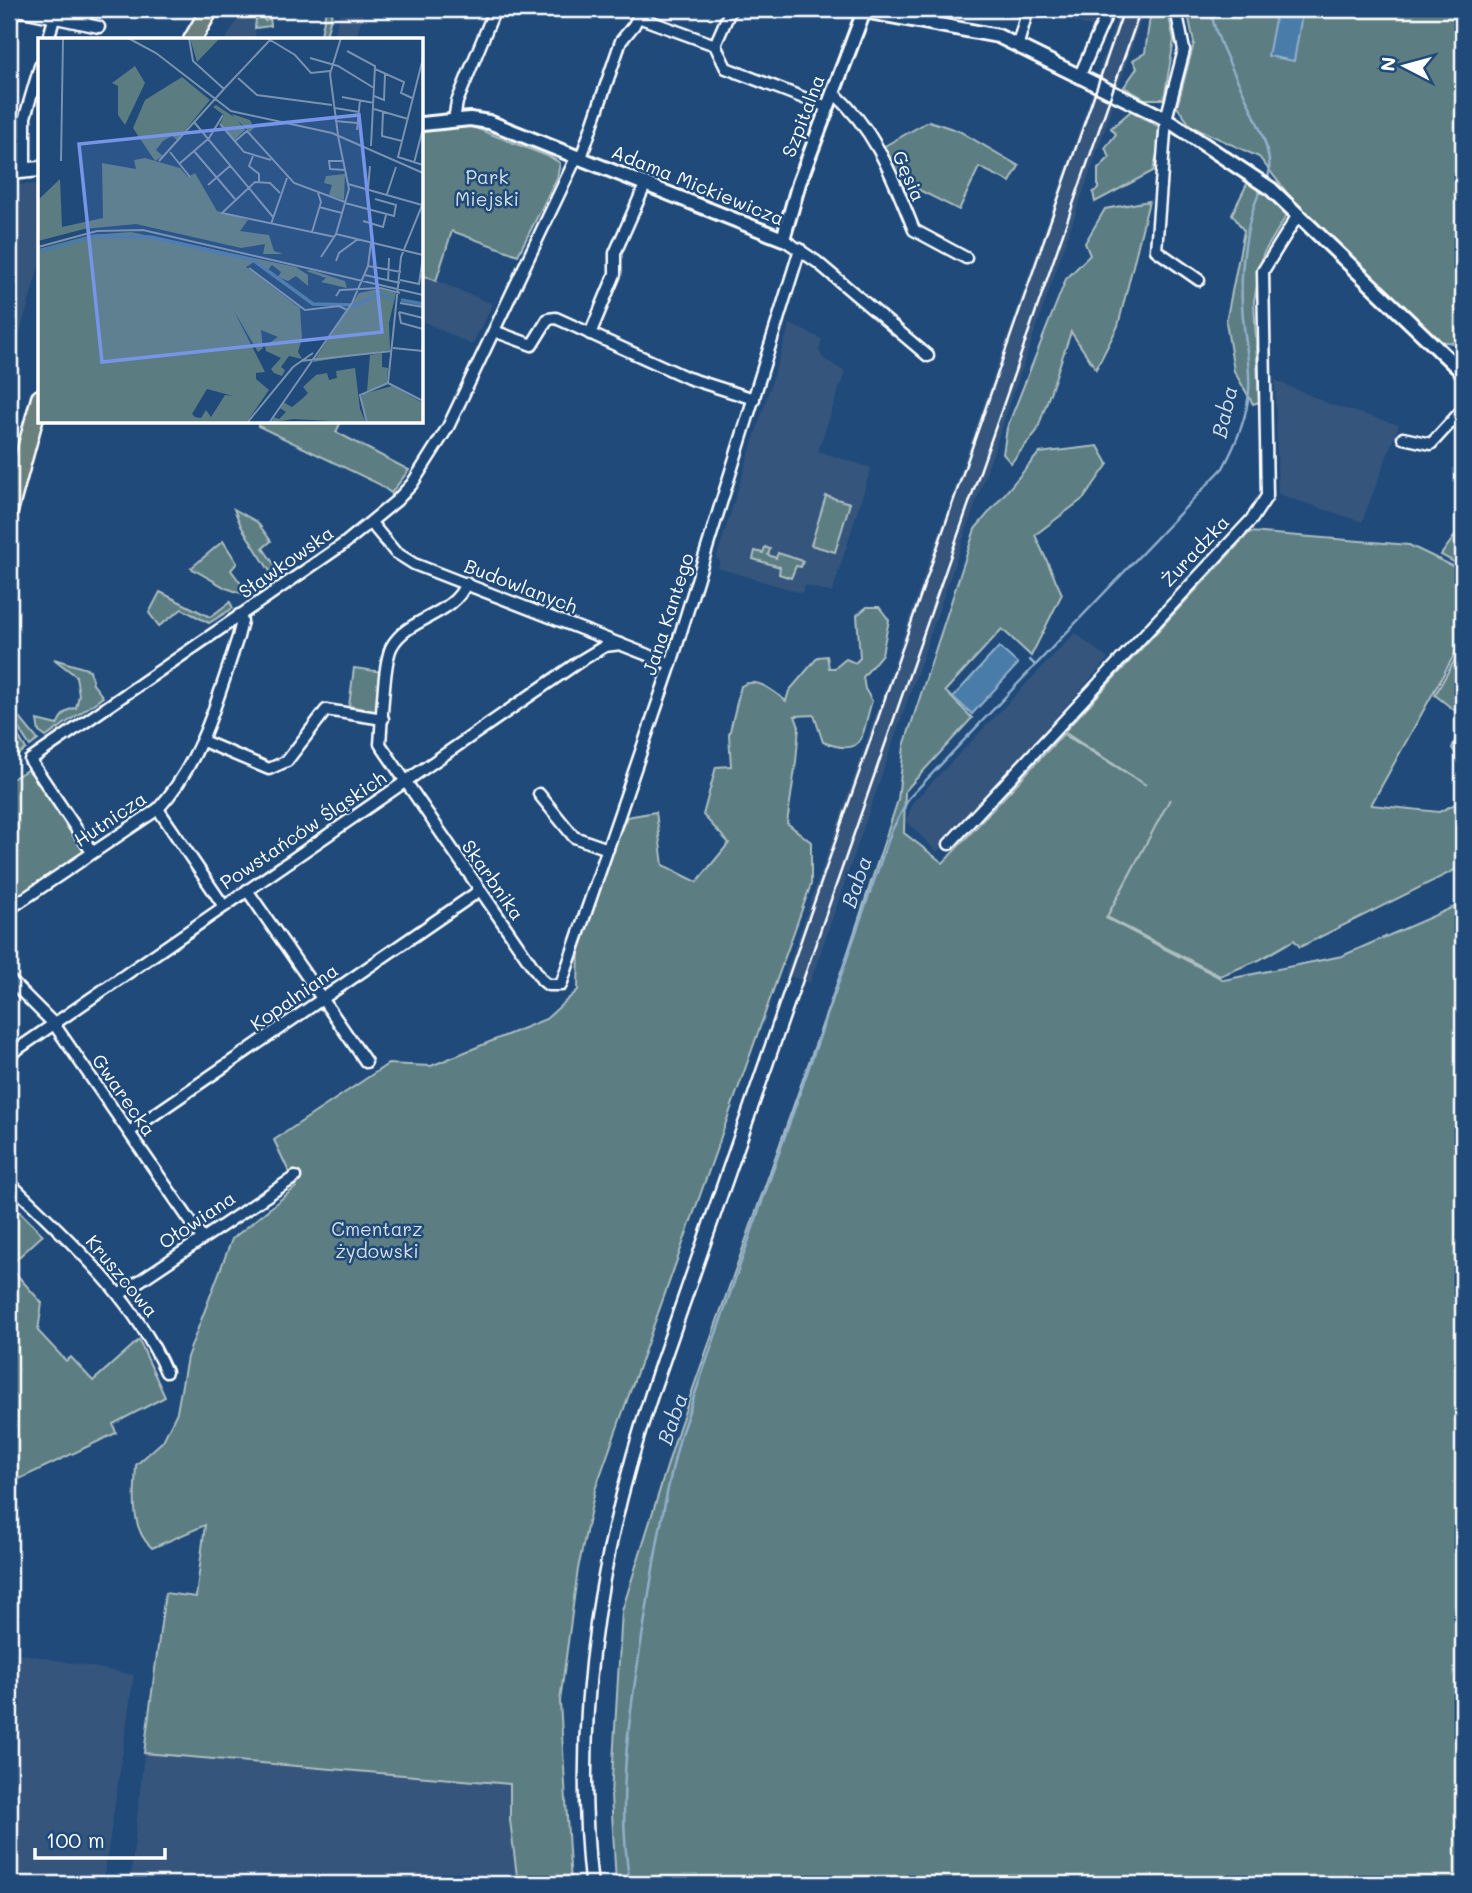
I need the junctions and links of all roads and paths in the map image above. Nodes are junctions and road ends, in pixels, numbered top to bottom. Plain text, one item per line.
1 (13, 9) edge
2 (91, 9) edge
3 (210, 9) edge
4 (495, 9) edge
5 (731, 9) edge
6 (848, 9) edge
7 (1028, 9) edge
8 (1109, 9) edge
9 (1176, 9) edge
10 (864, 11) edge
11 (640, 13) edge
12 (54, 19) junction
13 (79, 23) junction
14 (99, 27) dead end
15 (49, 38) edge
16 (193, 38) edge
17 (1018, 44) junction
18 (715, 45) junction
19 (38, 73) edge
20 (1080, 75) junction
21 (833, 92) junction
22 (827, 107) junction
23 (1166, 119) junction
24 (454, 120) junction
25 (424, 124) edge
26 (579, 157) junction
27 (25, 170) junction
28 (38, 170) edge
29 (9, 172) edge
30 (646, 183) junction
31 (1298, 215) junction
32 (782, 239) junction
33 (800, 249) junction
34 (966, 258) dead end
35 (1199, 280) dead end
36 (494, 331) junction
37 (590, 334) junction
38 (928, 356) dead end
39 (1463, 373) edge
40 (754, 399) junction
41 (38, 405) edge
42 (1463, 409) edge
43 (1403, 438) dead end
44 (9, 510) edge
45 (371, 523) junction
46 (466, 583) junction
47 (239, 615) junction
48 (621, 644) junction
49 (671, 664) junction
50 (383, 719) junction
51 (203, 741) junction
52 (405, 783) junction
53 (538, 794) dead end
54 (158, 809) junction
55 (949, 844) dead end
56 (608, 849) junction
57 (92, 852) junction
58 (247, 890) junction
59 (479, 891) junction
60 (223, 905) junction
61 (9, 909) edge
62 (9, 979) edge
63 (561, 985) joint
64 (321, 1000) junction
65 (54, 1024) junction
66 (9, 1055) edge
67 (366, 1062) dead end
68 (129, 1132) junction
69 (295, 1177) dead end
70 (9, 1181) edge
71 (202, 1238) junction
72 (120, 1294) junction
73 (166, 1372) dead end

1 - 12 street
2 - 13 street
3 - 16 main road
4 - 24 street
5 - 18 street
6 - 10 street
7 - 17 street
8 - 20 street
9 - 23 street
10 - 17 street
10 - 21 street, Szpitalna
11 - 18 street
11 - 26 street, Sławkowska
12 - 13 street
12 - 15 street
13 - 14 street
17 - 20 street
18 - 22 street
19 - 27 street
20 - 23 street
21 - 22 street, Szpitalna
21 - 34 street, Gęsia
22 - 32 street, Szpitalna
23 - 31 street
23 - 35 street
24 - 25 street, Adama Mickiewicza
24 - 26 street, Adama Mickiewicza
26 - 30 street, Adama Mickiewicza
26 - 36 street, Sławkowska
27 - 28 main road
27 - 29 main road
30 - 32 street, Adama Mickiewicza
30 - 37 street
31 - 39 street
31 - 55 street, Żuradzka
32 - 33 street, Adama Mickiewicza
33 - 38 street, Adama Mickiewicza
33 - 40 street, Jana Kantego
36 - 37 street
36 - 45 street, Sławkowska
37 - 40 street
40 - 49 street, Jana Kantego
41 - 44 main road
42 - 43 street
45 - 46 street, Budowlanych
45 - 47 street, Sławkowska
46 - 48 street, Budowlanych
46 - 50 street, Skarbnika
47 - 51 street, Hutnicza
47 - 57 street, Sławkowska
48 - 49 street, Budowlanych
48 - 52 street, Powstańców Śląskich
49 - 56 street, Jana Kantego
50 - 51 street
50 - 52 street, Skarbnika
51 - 54 street, Hutnicza
52 - 58 street, Powstańców Śląskich
52 - 59 street, Skarbnika
53 - 56 street
54 - 57 street, Hutnicza
54 - 60 street
56 - 63 street, Jana Kantego
57 - 61 street, Hutnicza
58 - 60 street, Powstańców Śląskich
58 - 64 street
59 - 63 street, Skarbnika
59 - 64 street, Kopalniana
60 - 65 street, Powstańców Śląskich
62 - 65 street, Gwarecka
64 - 67 street
64 - 68 street, Kopalniana
65 - 66 street, Powstańców Śląskich
65 - 68 street, Gwarecka
68 - 71 street, Gwarecka
69 - 71 street, Ołowiana
70 - 72 street, Kruszcowa
71 - 72 street, Ołowiana
72 - 73 street, Kruszcowa

